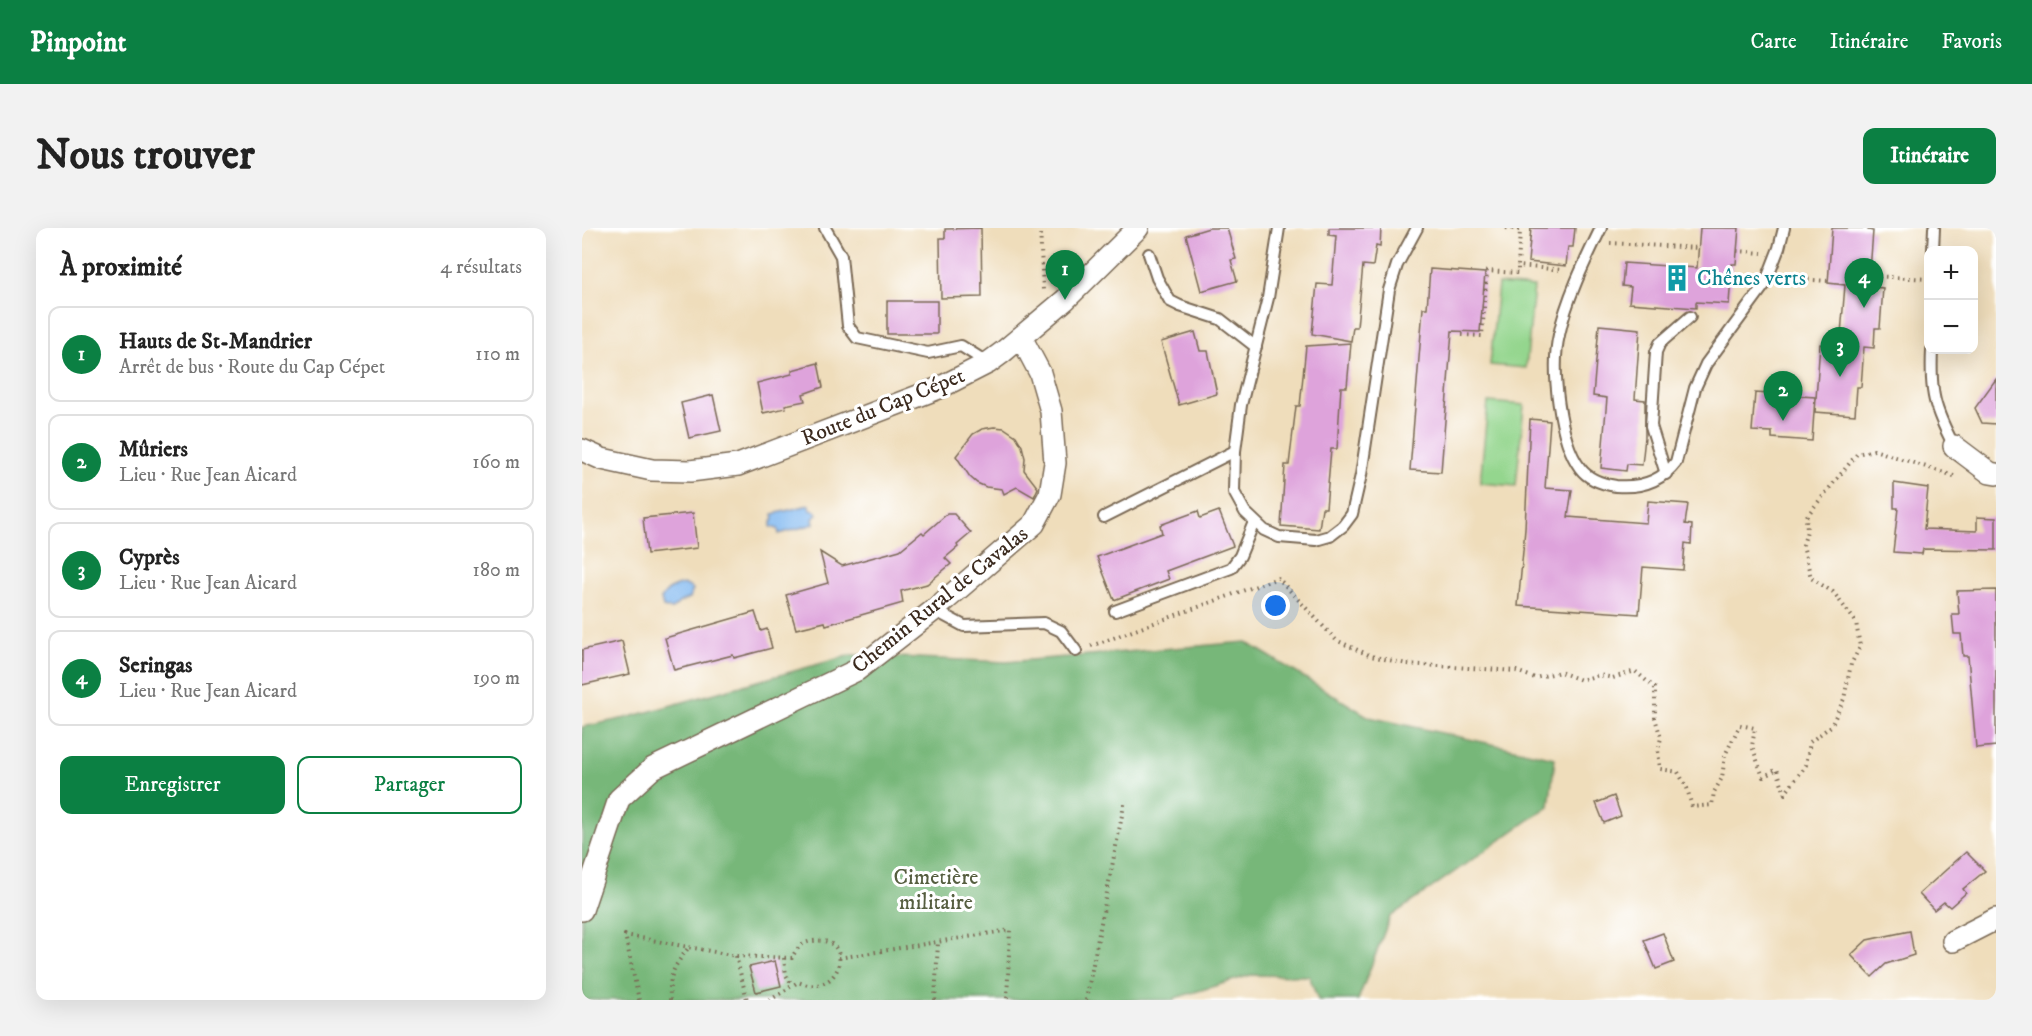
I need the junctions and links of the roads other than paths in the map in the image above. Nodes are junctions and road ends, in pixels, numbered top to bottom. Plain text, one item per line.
1 (825, 228) edge
2 (1138, 228) edge
3 (1279, 228) edge
4 (1417, 228) edge
5 (1601, 228) edge
6 (1784, 228) edge
7 (1934, 228) edge
8 (1934, 246) edge
9 (1149, 254) dead end
10 (1690, 317) dead end
11 (1021, 337) junction
12 (1256, 347) junction
13 (1932, 354) edge
14 (988, 363) junction
15 (1954, 446) joint
16 (582, 450) edge
17 (1235, 451) junction
18 (1666, 474) junction
19 (1993, 474) edge
20 (1104, 517) dead end
21 (1254, 522) junction
22 (934, 610) junction
23 (1115, 611) dead end
24 (1076, 651) road end
25 (582, 910) edge
26 (1996, 919) edge
27 (1953, 940) dead end

1 - 14 lane
2 - 11 street, Route du Cap Cépet
3 - 12 lane
4 - 21 lane
5 - 18 lane
6 - 18 lane
7 - 8 lane
9 - 12 lane
10 - 18 lane
11 - 14 street, Route du Cap Cépet
11 - 22 street, Chemin Rural de Cavalas
12 - 17 lane
13 - 15 lane
14 - 16 street, Route du Cap Cépet
15 - 19 street
17 - 20 lane
17 - 21 lane
21 - 23 lane
22 - 24 lane
22 - 25 street, Chemin Rural de Cavalas
26 - 27 street

